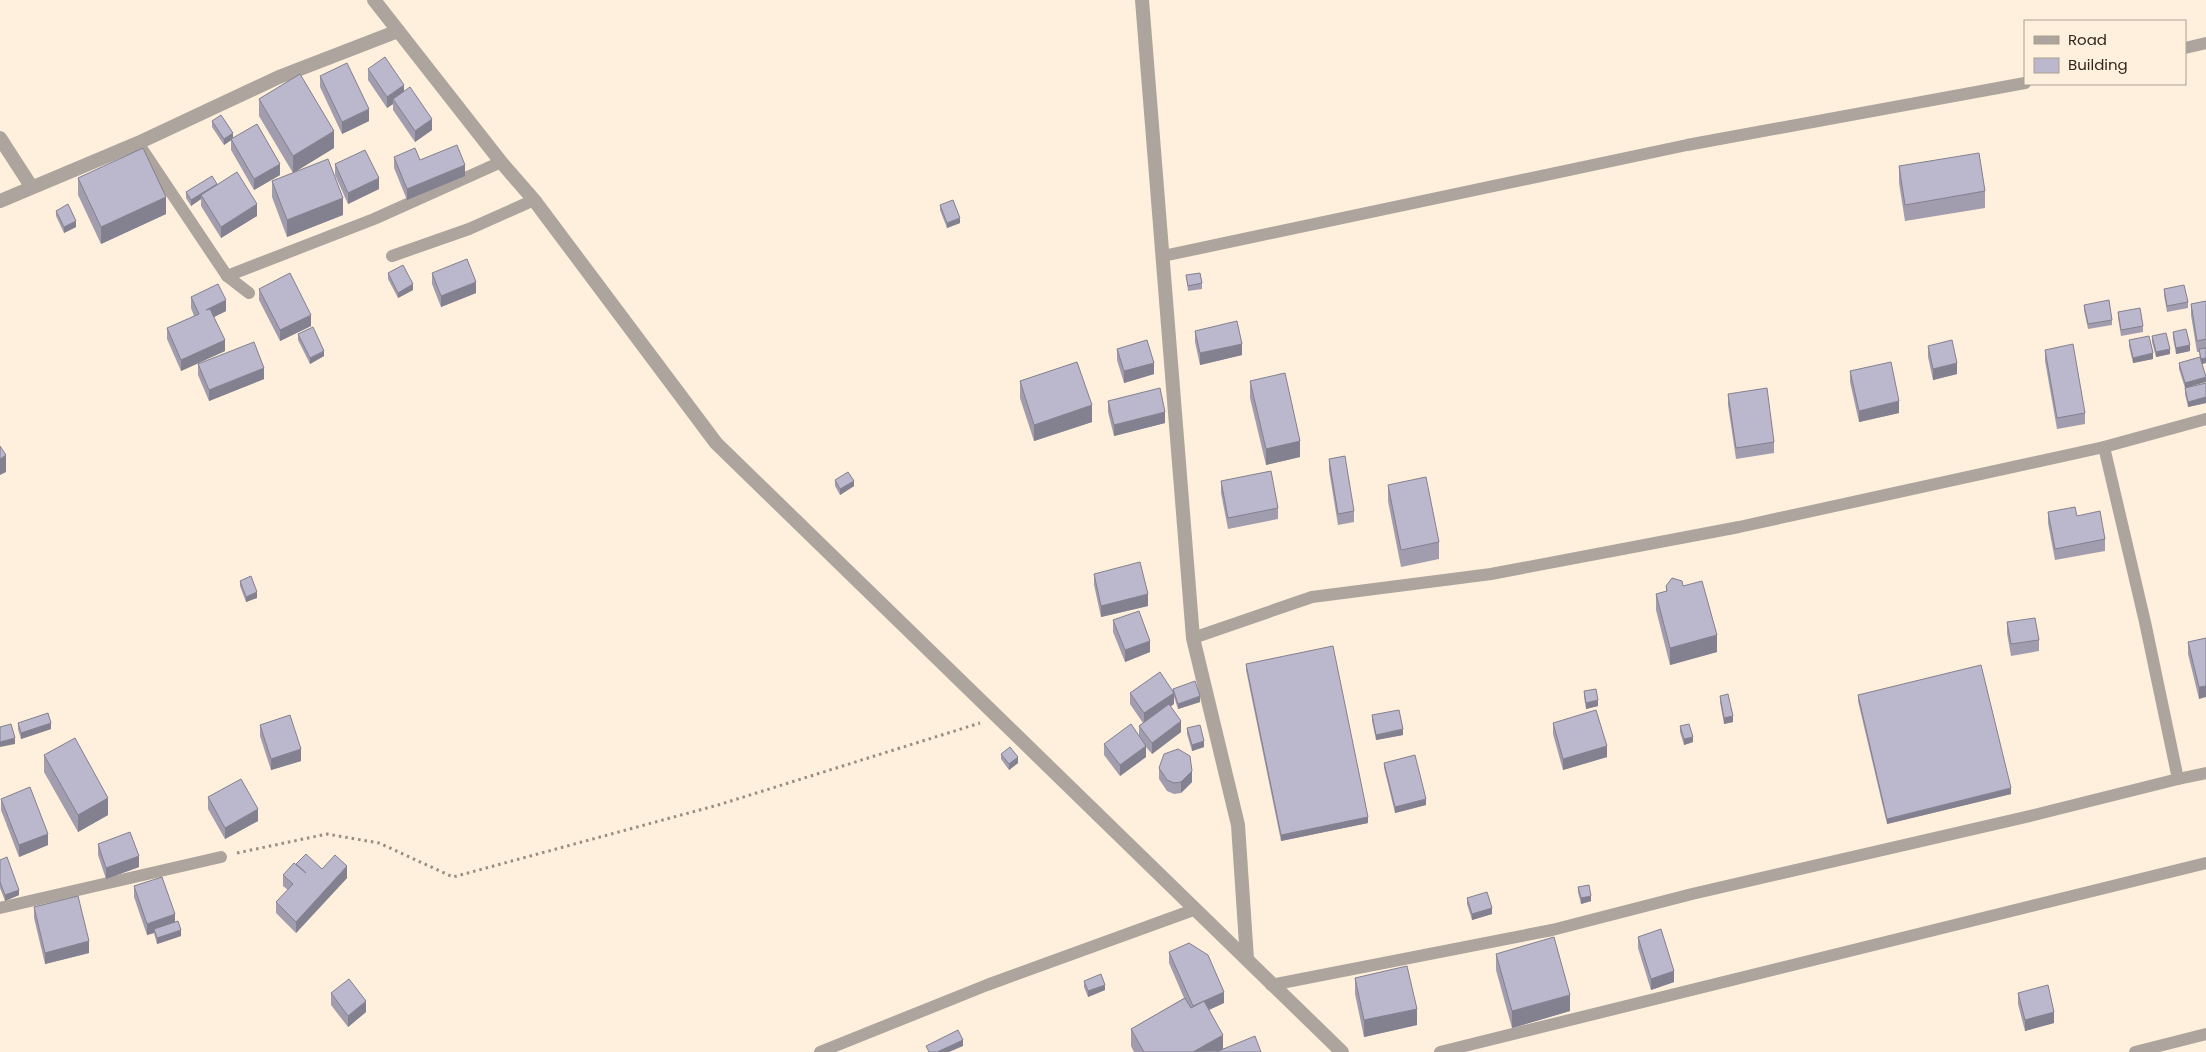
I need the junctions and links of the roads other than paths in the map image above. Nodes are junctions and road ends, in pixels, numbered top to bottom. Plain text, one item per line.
1 (374, 0) edge
2 (1142, 0) edge
3 (398, 31) junction
4 (2206, 43) edge
5 (2186, 48) edge
6 (2024, 83) edge
7 (0, 138) edge
8 (138, 143) junction
9 (501, 162) junction
10 (31, 186) junction
11 (534, 200) junction
12 (0, 201) edge
13 (392, 256) dead end
14 (1163, 256) junction
15 (228, 276) junction
16 (249, 294) dead end
17 (2206, 419) edge
18 (2104, 447) junction
19 (1193, 638) junction
20 (2206, 773) edge
21 (2178, 779) junction
22 (221, 856) road end
23 (2206, 863) edge
24 (0, 908) edge
25 (1196, 909) junction
26 (1247, 959) junction
27 (1271, 985) junction
28 (2206, 1034) edge
29 (820, 1052) edge
30 (1342, 1052) edge
31 (1440, 1052) edge
32 (2135, 1052) edge

1 - 3 street
2 - 14 street
3 - 8 street
3 - 9 street
4 - 5 lane
6 - 14 lane
7 - 10 street
8 - 10 street
8 - 15 lane
9 - 11 street
9 - 15 lane
10 - 12 street
11 - 13 lane
11 - 25 street
14 - 19 street
15 - 16 lane
17 - 18 lane
18 - 19 lane
18 - 21 lane
19 - 26 street
20 - 21 lane
21 - 27 lane
22 - 24 lane
23 - 31 lane
25 - 26 street
25 - 29 lane
26 - 27 street
27 - 30 street
28 - 32 lane

